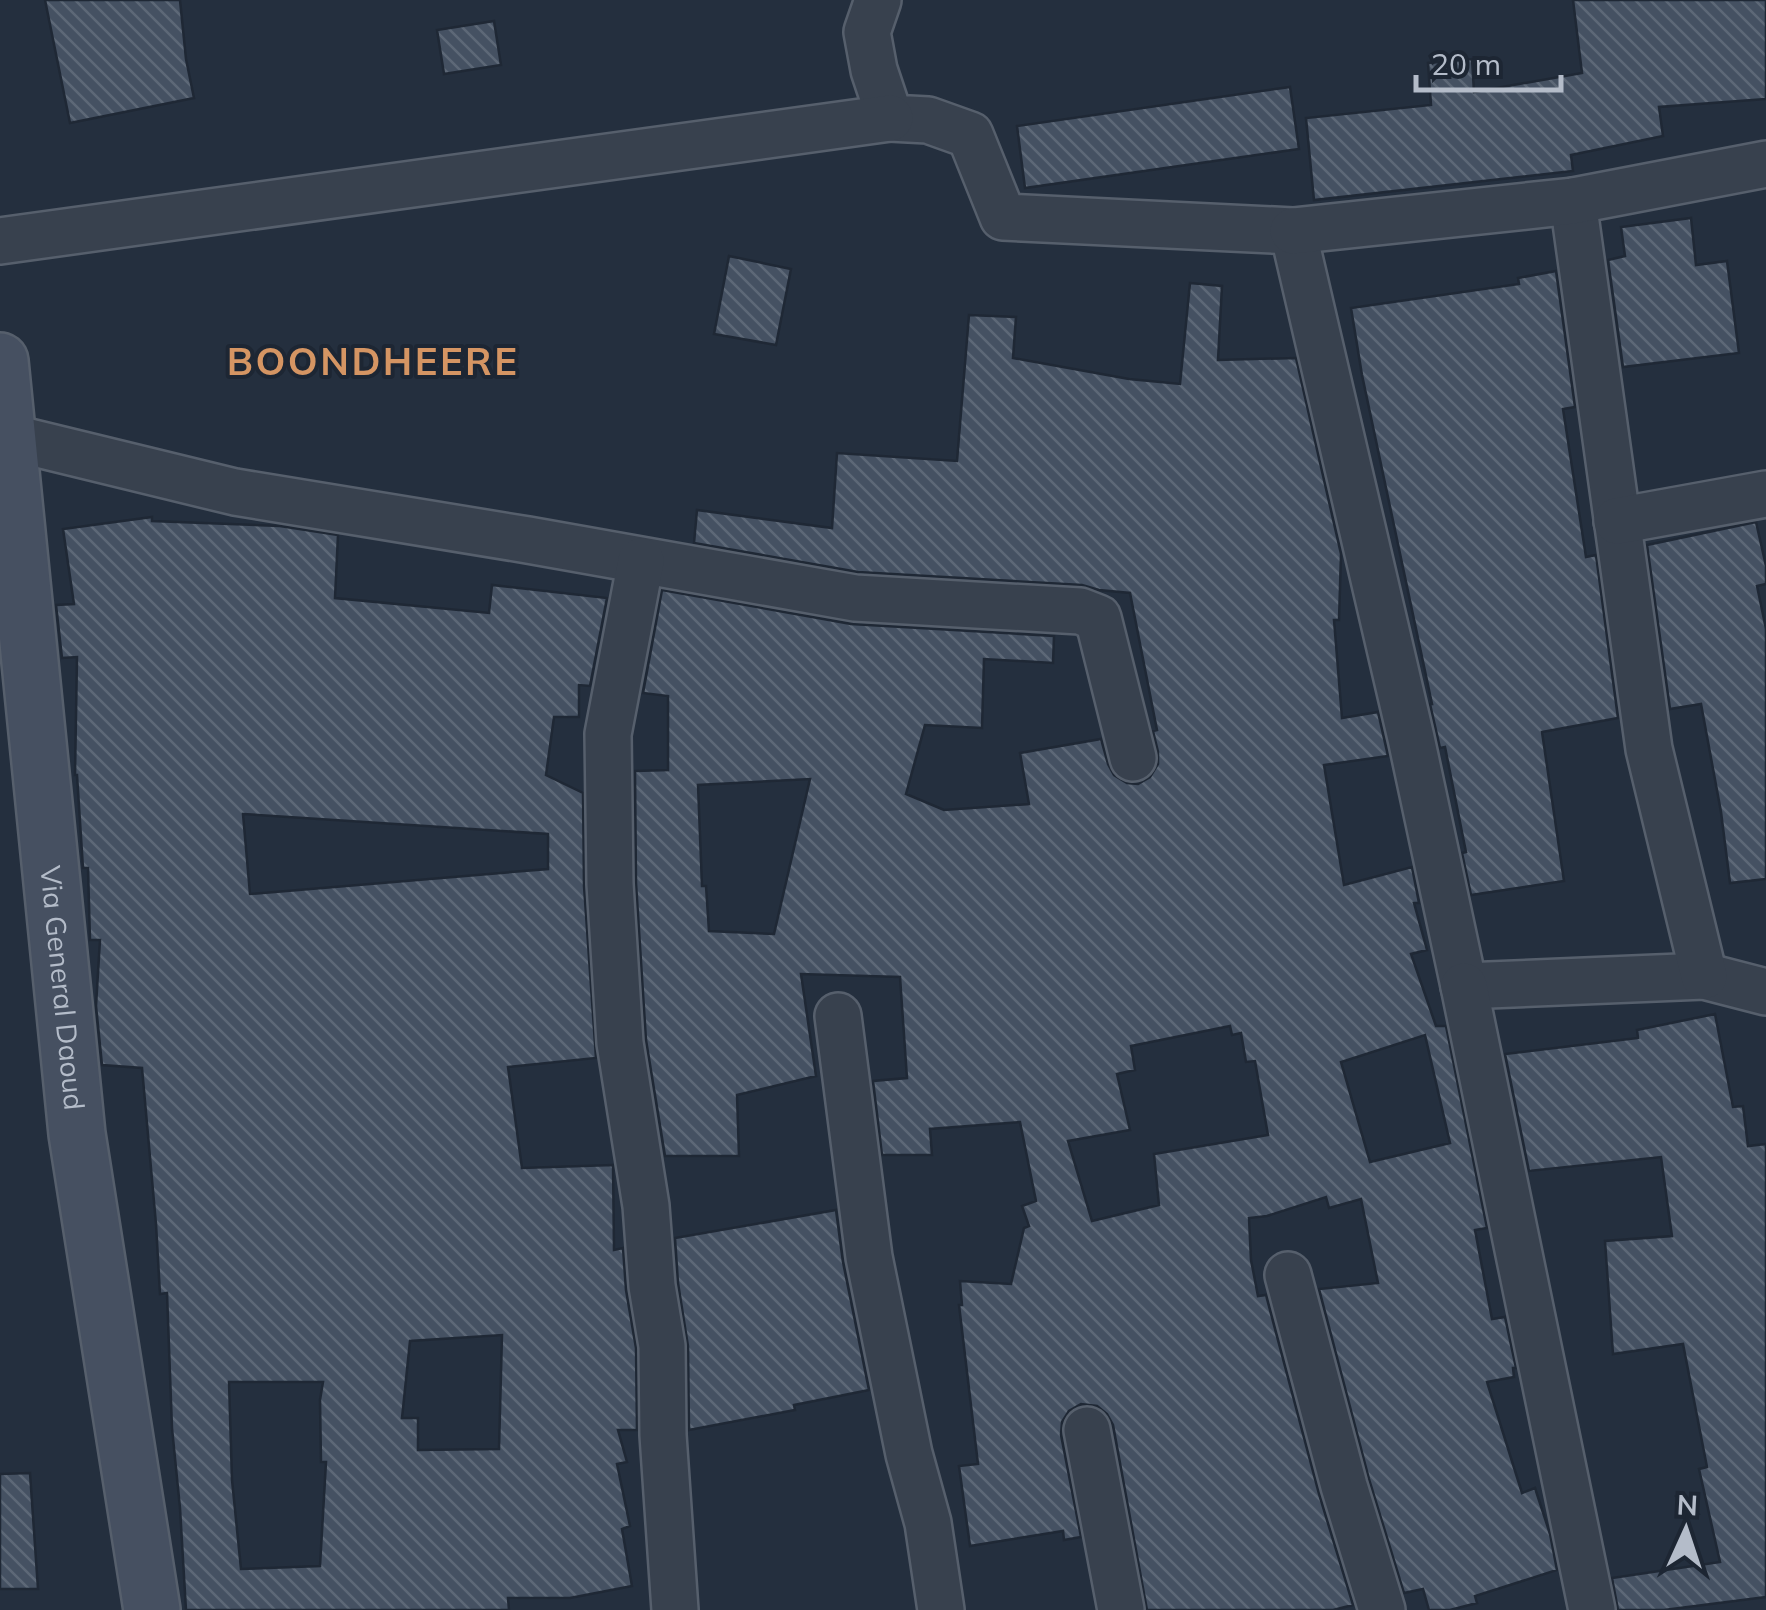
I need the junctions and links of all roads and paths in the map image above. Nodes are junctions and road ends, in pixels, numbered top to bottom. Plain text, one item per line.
1 (878, 0) edge
2 (890, 118) junction
3 (1766, 164) edge
4 (1573, 201) junction
5 (1293, 232) junction
6 (0, 241) edge
7 (0, 362) edge
8 (9, 437) junction
9 (1766, 494) edge
10 (1617, 521) junction
11 (642, 561) junction
12 (1133, 758) dead end
13 (1704, 976) junction
14 (1464, 986) junction
15 (1766, 993) edge
16 (838, 1016) dead end
17 (1288, 1276) dead end
18 (1087, 1430) dead end
19 (152, 1610) edge
20 (675, 1610) edge
21 (941, 1610) edge
22 (1121, 1610) edge
23 (1382, 1610) edge
24 (1592, 1610) edge

1 - 2 street
2 - 5 street
2 - 6 street
3 - 4 street
4 - 5 street
4 - 10 street
5 - 14 street
7 - 8 main road, Via General Daoud
8 - 11 street
8 - 19 main road, Via General Daoud
9 - 10 street
10 - 13 street
11 - 12 street
11 - 20 street
13 - 14 street
13 - 15 street
14 - 24 street
16 - 21 street
17 - 23 street
18 - 22 street

